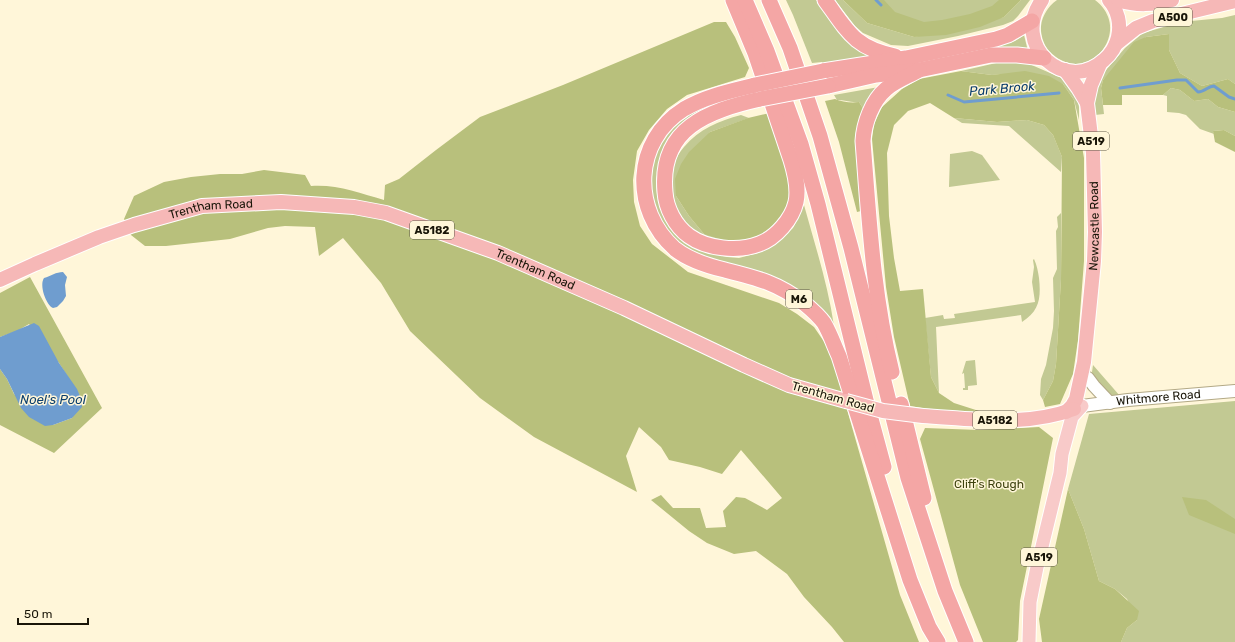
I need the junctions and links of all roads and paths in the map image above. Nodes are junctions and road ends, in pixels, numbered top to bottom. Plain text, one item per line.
1 (733, 0) edge
2 (745, 0) edge
3 (769, 0) edge
4 (825, 0) edge
5 (1042, 0) edge
6 (1109, 0) edge
7 (1118, 0) edge
8 (1172, 0) edge
9 (1235, 1) edge
10 (1032, 21) junction
11 (1116, 44) junction
12 (906, 58) junction
13 (1044, 58) junction
14 (1100, 64) junction
15 (919, 70) junction
16 (1065, 70) junction
17 (758, 92) junction
18 (1087, 103) junction
19 (0, 280) edge
20 (1085, 348) junction
21 (1088, 378) junction
22 (1235, 391) edge
23 (1110, 403) junction
24 (1082, 406) junction
25 (1066, 412) junction
26 (1060, 474) junction
27 (945, 591) junction
28 (938, 642) edge
29 (943, 642) edge
30 (966, 642) edge
31 (1030, 642) edge

1 - 17 highway, M6
2 - 29 highway
3 - 27 highway, M6
4 - 12 highway, M6
5 - 10 highway
6 - 11 highway
7 - 8 highway, A500
9 - 11 highway, A500
10 - 12 highway, M6
10 - 13 highway
11 - 14 highway
12 - 17 highway, M6, bridge
13 - 15 highway, M6
13 - 16 highway
14 - 16 highway
14 - 18 highway, Newcastle Road / A519
15 - 17 highway, M6, bridge
15 - 27 highway, M6
16 - 18 highway, Newcastle Road / A519
17 - 28 highway, M6
18 - 20 highway, Newcastle Road / A519
19 - 25 highway, Trentham Road / A5182, bridge
20 - 21 highway, Newcastle Road / A519
20 - 25 highway, Newcastle Road / A519
21 - 23 main road
21 - 24 highway, Newcastle Road / A519
22 - 23 main road, Whitmore Road
23 - 24 main road, Whitmore Road
24 - 25 highway, A5182
24 - 26 main road, Newcastle Road / A519
25 - 26 main road, Newcastle Road / A519
26 - 31 main road, Newcastle Road / A519
27 - 30 highway, M6

